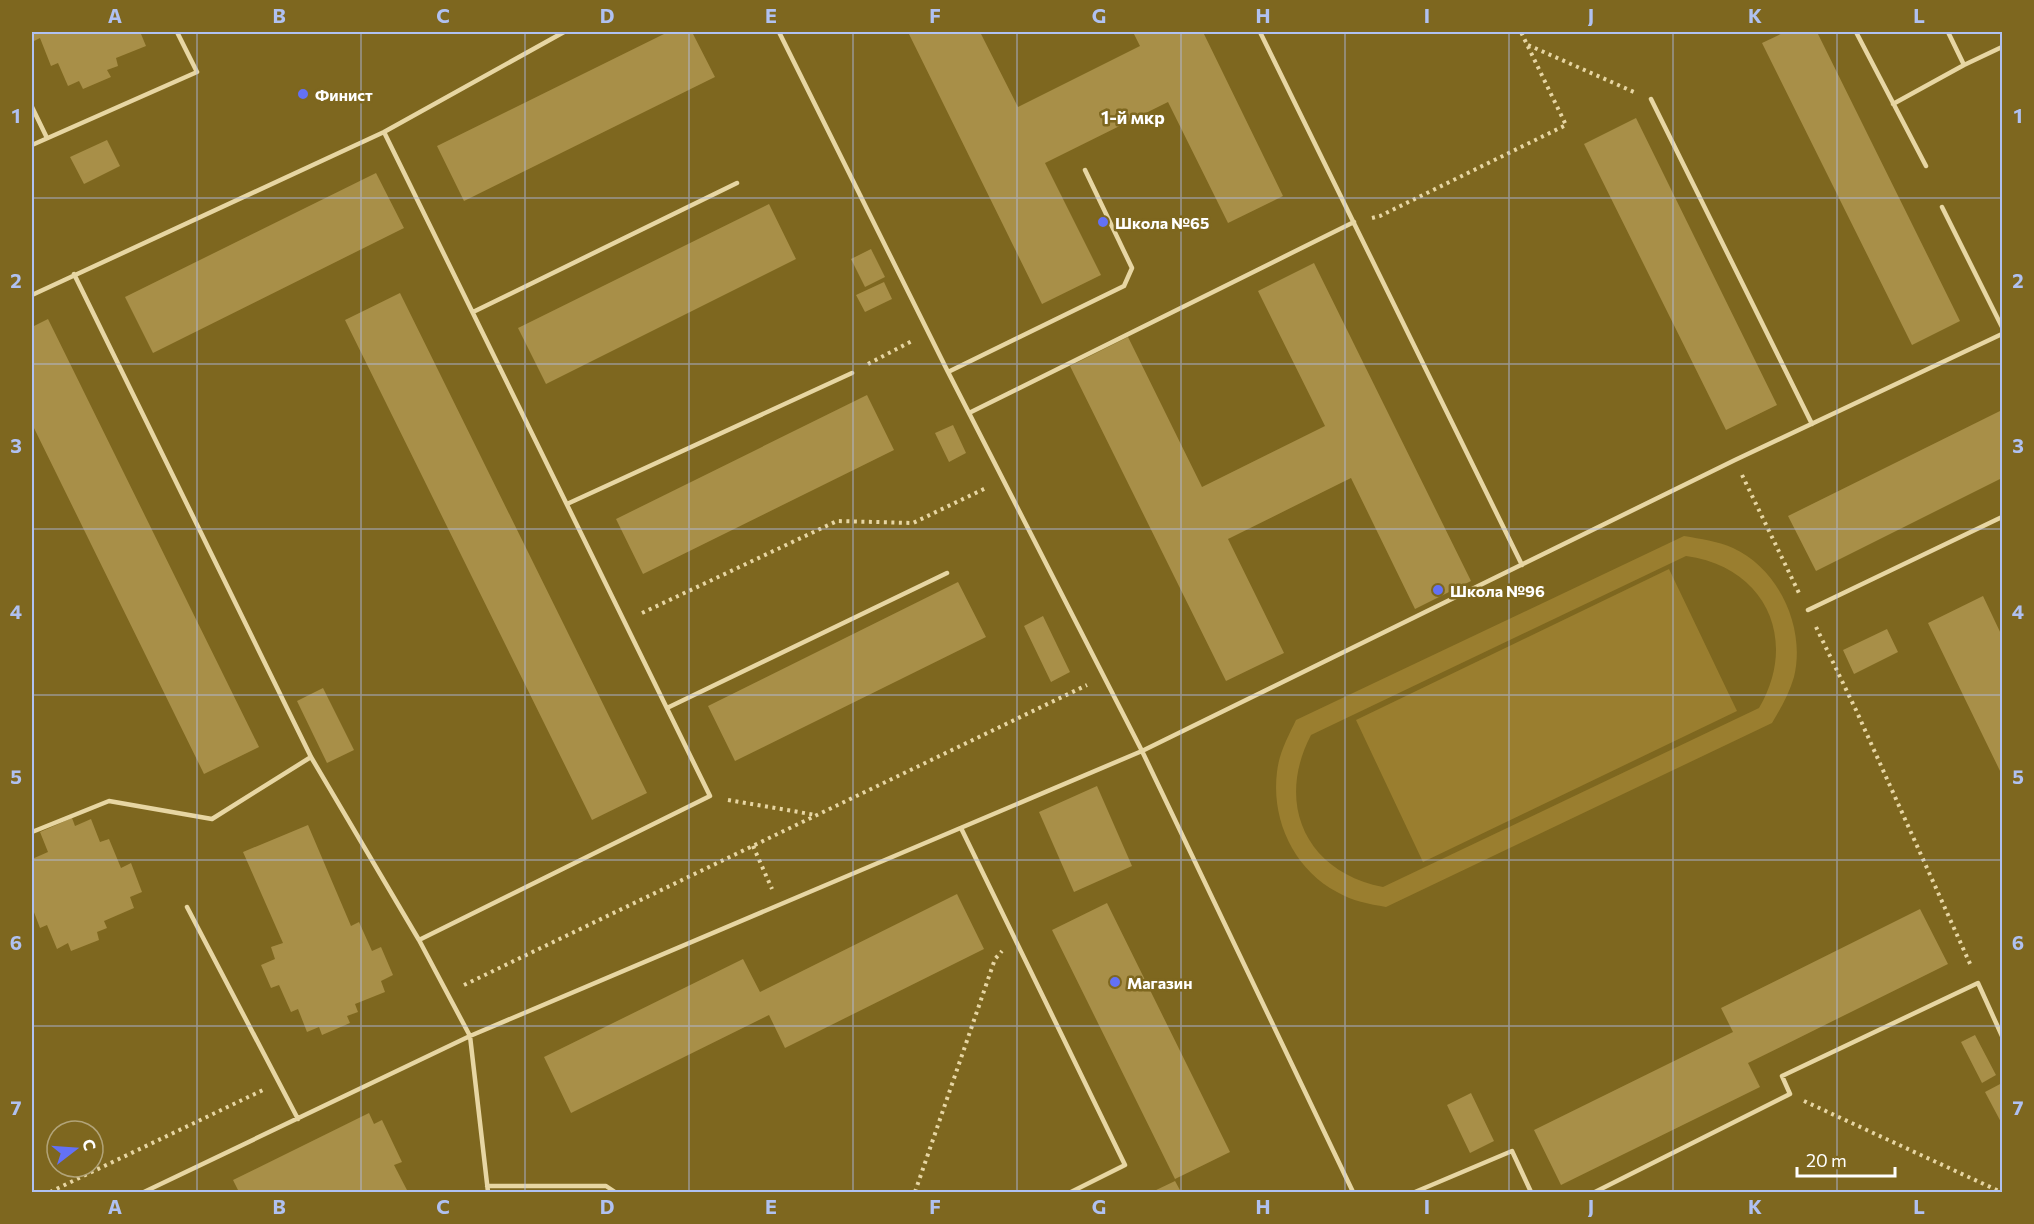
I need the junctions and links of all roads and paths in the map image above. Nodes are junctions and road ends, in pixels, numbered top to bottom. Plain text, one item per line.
1 (177, 32) edge
2 (564, 32) edge
3 (779, 32) edge
4 (1260, 32) edge
5 (1521, 32) edge
6 (1856, 32) edge
7 (1948, 32) edge
8 (1527, 45) junction
9 (2002, 47) edge
10 (1964, 65) junction
11 (1651, 99) joint
12 (1893, 104) junction
13 (32, 107) edge
14 (384, 132) junction
15 (47, 138) junction
16 (32, 145) edge
17 (1926, 166) dead end
18 (1085, 170) dead end
19 (737, 183) dead end
20 (1942, 207) dead end
21 (1354, 222) junction
22 (74, 274) junction
23 (32, 295) edge
24 (473, 312) junction
25 (2002, 327) edge
26 (928, 332) junction
27 (2002, 334) edge
28 (948, 372) junction
29 (852, 373) joint
30 (969, 413) junction
31 (1812, 424) junction
32 (1735, 460) junction
33 (1003, 479) junction
34 (567, 504) junction
35 (2002, 517) edge
36 (1522, 565) junction
37 (946, 573) dead end
38 (1808, 610) junction
39 (625, 622) junction
40 (1104, 677) junction
41 (668, 708) junction
42 (1142, 751) junction
43 (311, 757) junction
44 (710, 796) junction
45 (816, 816) junction
46 (961, 828) junction
47 (32, 832) edge
48 (753, 846) junction
49 (779, 905) junction
50 (187, 907) dead end
51 (1015, 937) junction
52 (419, 940) junction
53 (1978, 983) junction
54 (448, 993) junction
55 (470, 1036) junction
56 (2002, 1036) edge
57 (279, 1083) junction
58 (1790, 1094) junction
59 (298, 1119) junction
60 (487, 1186) junction
61 (50, 1192) edge
62 (144, 1192) edge
63 (488, 1192) edge
64 (615, 1192) edge
65 (915, 1192) edge
66 (1071, 1192) edge
67 (1353, 1192) edge
68 (1415, 1192) edge
69 (1531, 1192) edge
70 (1595, 1192) edge
71 (2001, 1192) edge

1 - 15 lane
2 - 14 lane
3 - 26 lane
4 - 21 lane
5 - 8 path
6 - 12 lane
7 - 10 lane
8 - 11 path
8 - 21 path
9 - 10 lane
10 - 12 lane
11 - 31 lane
12 - 17 lane
13 - 15 lane
14 - 22 lane
14 - 24 lane
15 - 16 lane
18 - 28 lane
19 - 24 lane
20 - 25 lane
21 - 30 lane
21 - 36 lane
22 - 23 lane
22 - 43 lane
24 - 34 lane
26 - 28 lane
26 - 29 path
27 - 31 lane
28 - 30 lane
29 - 34 lane
30 - 33 lane
31 - 32 lane
32 - 36 lane
32 - 38 path
33 - 39 path
33 - 40 lane
34 - 39 lane
35 - 38 lane
36 - 42 lane
37 - 41 lane
38 - 53 path
39 - 41 lane
40 - 42 lane
40 - 45 path
41 - 44 lane
42 - 46 lane
42 - 67 lane
43 - 47 lane
43 - 52 lane
44 - 45 path
44 - 52 lane
45 - 48 path
46 - 49 lane
46 - 51 lane
48 - 49 path
48 - 54 path
49 - 55 lane
50 - 57 lane
51 - 65 path
51 - 66 lane
52 - 54 lane
53 - 56 lane
53 - 58 lane
54 - 55 lane
55 - 59 lane
55 - 60 lane
57 - 59 lane
57 - 61 path
58 - 70 lane
58 - 71 path
59 - 62 lane
60 - 63 lane
60 - 64 lane
68 - 69 lane

